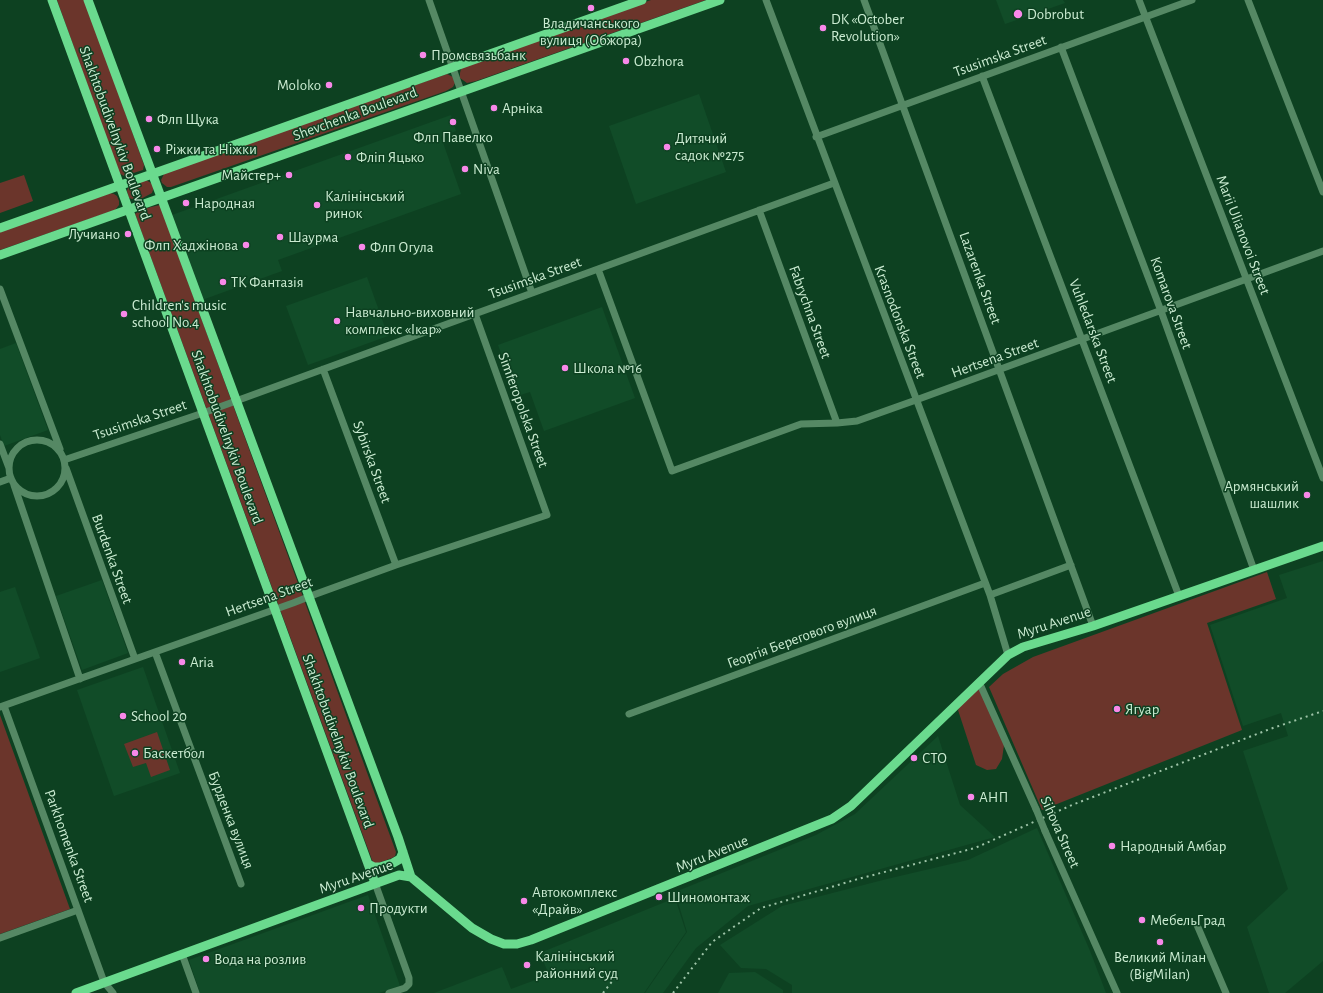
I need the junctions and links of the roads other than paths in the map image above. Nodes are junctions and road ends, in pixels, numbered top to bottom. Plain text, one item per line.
1 (52, 0) edge
2 (88, 0) edge
3 (429, 0) edge
4 (642, 0) edge
5 (720, 0) edge
6 (766, 0) edge
7 (864, 0) edge
8 (1139, 0) edge
9 (1192, 0) edge
10 (1248, 0) edge
11 (1145, 17) junction
12 (1062, 48) junction
13 (453, 67) junction
14 (982, 76) junction
15 (461, 91) junction
16 (902, 105) junction
17 (816, 137) junction
18 (153, 174) junction
19 (834, 183) junction
20 (119, 185) junction
21 (1323, 192) edge
22 (162, 197) junction
23 (128, 210) junction
24 (759, 210) junction
25 (0, 228) edge
26 (1323, 251) edge
27 (0, 255) edge
28 (598, 269) junction
29 (1246, 280) junction
30 (0, 289) edge
31 (532, 293) junction
32 (1161, 311) junction
33 (475, 314) junction
34 (1082, 340) junction
35 (323, 369) junction
36 (999, 370) junction
37 (237, 400) junction
38 (916, 400) junction
39 (203, 412) junction
40 (837, 423) junction
41 (0, 444) edge
42 (61, 453) junction
43 (65, 464) junction
44 (9, 469) junction
45 (1323, 478) edge
46 (0, 482) edge
47 (13, 482) junction
48 (547, 515) joint
49 (1323, 546) edge
50 (396, 565) junction
51 (1071, 566) junction
52 (1254, 570) junction
53 (985, 583) junction
54 (990, 595) junction
55 (309, 596) junction
56 (1179, 596) junction
57 (275, 610) junction
58 (1093, 626) junction
59 (155, 652) junction
60 (1008, 655) junction
61 (135, 659) junction
62 (80, 679) junction
63 (980, 682) junction
64 (2, 706) edge
65 (629, 714) dead end
66 (403, 852) junction
67 (368, 864) junction
68 (411, 877) junction
69 (375, 883) junction
70 (241, 884) dead end
71 (78, 910) junction
72 (1198, 924) dead end
73 (0, 938) edge
74 (182, 954) junction
75 (104, 982) junction
76 (76, 993) edge
77 (113, 993) edge
78 (196, 993) edge
79 (389, 993) edge
80 (1117, 993) edge
81 (1226, 993) edge

1 - 20 main road, Shakhtobudivelnykiv Boulevard
2 - 18 main road, Shakhtobudivelnykiv Boulevard
3 - 13 street
4 - 13 main road, Shevchenka Boulevard
5 - 15 main road, Shevchenka Boulevard
6 - 17 street, Krasnodonska Street
7 - 16 street, Lazarenka Street
8 - 11 street, Marii Ulianovoi Street
9 - 11 street, Tsusimska Street
10 - 21 street
11 - 12 street, Tsusimska Street
11 - 29 street, Marii Ulianovoi Street
12 - 14 street, Tsusimska Street
12 - 32 street, Komarova Street
13 - 15 street
13 - 18 main road, Shevchenka Boulevard
14 - 16 street, Tsusimska Street
14 - 34 street, Vuhledarska Street
15 - 22 main road, Shevchenka Boulevard
15 - 31 street
16 - 17 street, Tsusimska Street
16 - 36 street, Lazarenka Street
17 - 19 street, Krasnodonska Street
18 - 20 main road, Shevchenka Boulevard
18 - 22 main road, Shakhtobudivelnykiv Boulevard
19 - 24 street, Tsusimska Street
19 - 38 street, Krasnodonska Street
20 - 23 main road, Shakhtobudivelnykiv Boulevard
20 - 25 main road, Shevchenka Boulevard
22 - 23 main road, Shevchenka Boulevard
22 - 37 main road, Shakhtobudivelnykiv Boulevard
23 - 27 main road, Shevchenka Boulevard
23 - 39 main road, Shakhtobudivelnykiv Boulevard
24 - 28 street, Tsusimska Street
24 - 40 street, Fabrychna Street
26 - 29 street, Hertsena Street
28 - 31 street, Tsusimska Street
28 - 40 street, Hertsena Street
29 - 32 street, Hertsena Street
29 - 45 street, Marii Ulianovoi Street
30 - 42 street
31 - 33 street, Tsusimska Street
32 - 34 street, Hertsena Street
32 - 52 street, Komarova Street
33 - 35 street, Tsusimska Street
33 - 48 street, Simferopolska Street
34 - 36 street, Hertsena Street
34 - 56 street, Vuhledarska Street
35 - 37 street, Tsusimska Street
35 - 50 street, Sybirska Street
36 - 38 street, Hertsena Street
36 - 51 street, Lazarenka Street
37 - 39 street, Tsusimska Street
37 - 55 main road, Shakhtobudivelnykiv Boulevard
38 - 40 street, Hertsena Street
38 - 53 street, Krasnodonska Street
39 - 43 street, Tsusimska Street
39 - 57 main road, Shakhtobudivelnykiv Boulevard
41 - 44 street
42 - 43 street
42 - 44 street
43 - 47 street
43 - 61 street, Burdenka Street
44 - 47 street
46 - 47 street
47 - 62 street
48 - 50 street, Hertsena Street
49 - 52 main road, Myru Avenue
50 - 55 street, Hertsena Street
51 - 54 street
51 - 58 street, Lazarenka Street
52 - 56 main road, Myru Avenue
53 - 54 street, Krasnodonska Street
53 - 65 street, Георгія Берегового вулиця
54 - 60 street, Krasnodonska Street
55 - 57 street, Hertsena Street
55 - 66 main road, Shakhtobudivelnykiv Boulevard
56 - 58 main road, Myru Avenue
57 - 59 street, Hertsena Street
57 - 67 main road, Shakhtobudivelnykiv Boulevard
58 - 60 main road, Myru Avenue
59 - 61 street, Hertsena Street
59 - 70 street, Бурденка вулиця
60 - 63 main road, Myru Avenue
61 - 62 street, Hertsena Street
62 - 64 street, Hertsena Street
63 - 68 main road, Myru Avenue
63 - 80 street, Sihova Street, bridge
64 - 71 street, Parkhomenka Street
66 - 67 main road
66 - 68 main road, Shakhtobudivelnykiv Boulevard
67 - 69 main road, Shakhtobudivelnykiv Boulevard
68 - 69 main road, Myru Avenue
69 - 74 main road, Myru Avenue
69 - 79 street
71 - 73 street
71 - 75 street, Parkhomenka Street
72 - 81 street
74 - 75 main road, Myru Avenue
74 - 78 street
75 - 76 main road, Myru Avenue
75 - 77 street, Parkhomenka Street

